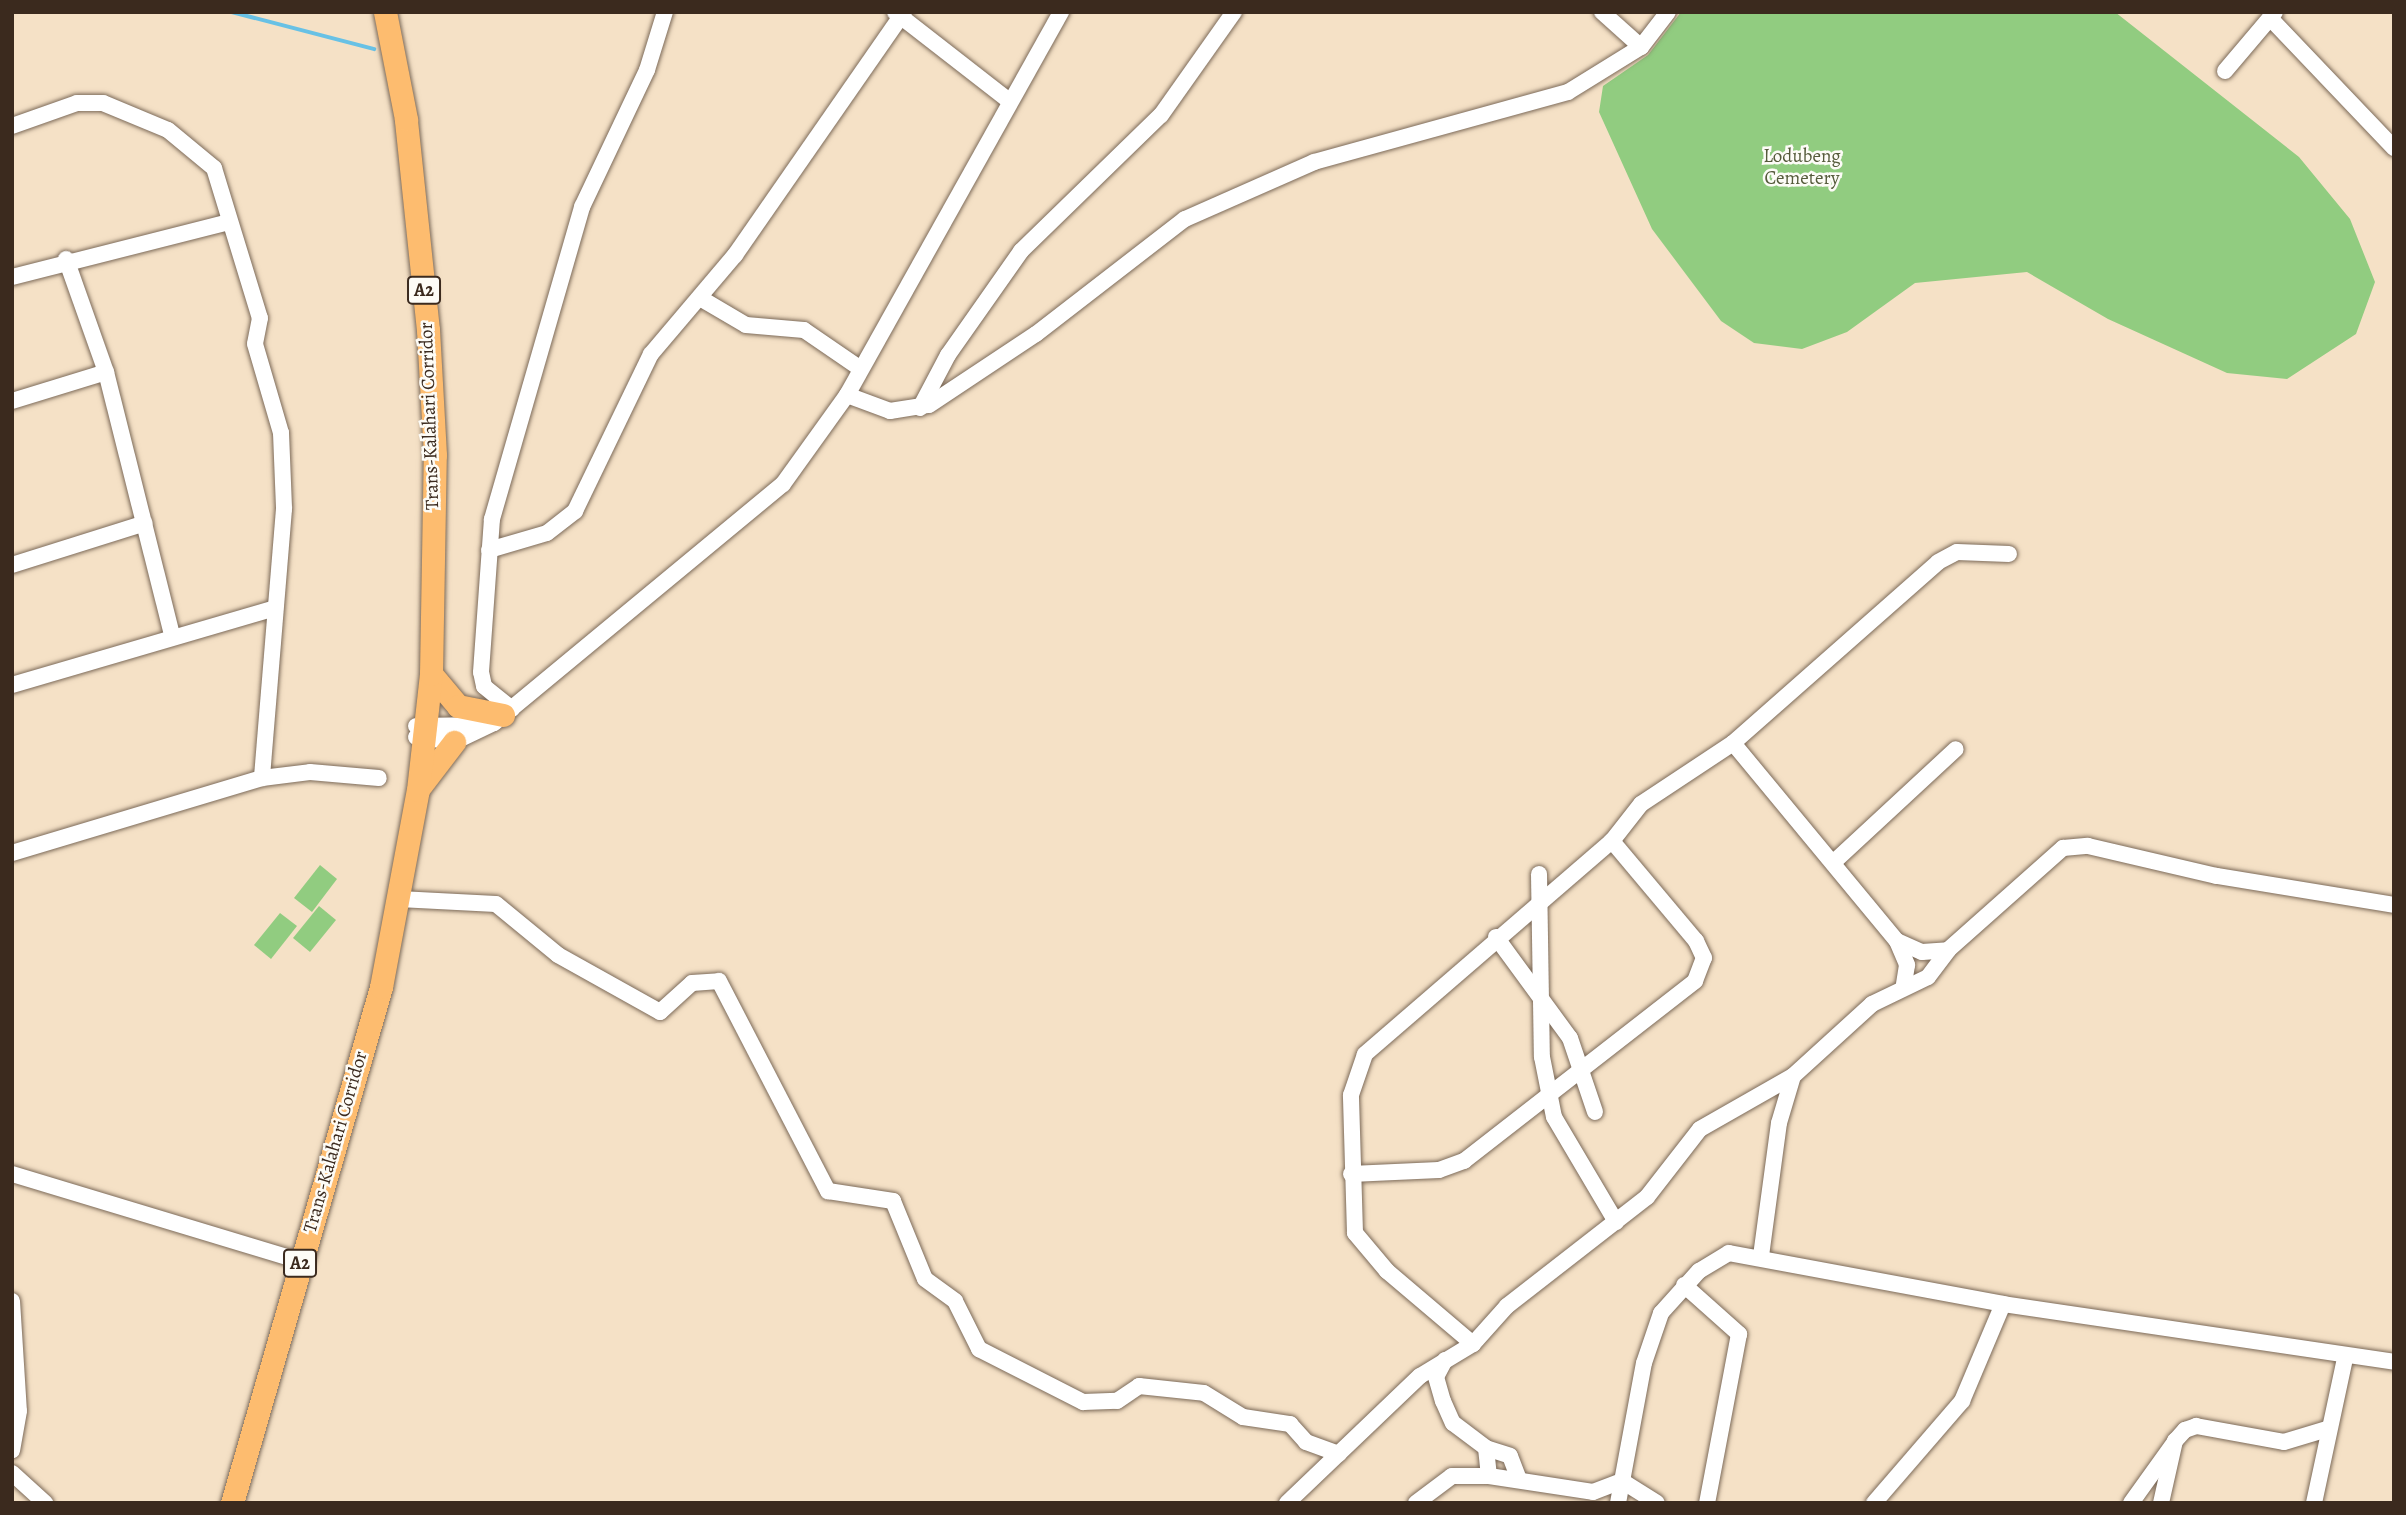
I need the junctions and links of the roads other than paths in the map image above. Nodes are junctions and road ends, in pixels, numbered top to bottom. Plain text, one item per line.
1 (384, 12) edge
2 (666, 12) edge
3 (1061, 12) edge
4 (1234, 12) edge
5 (1602, 12) edge
6 (1668, 12) edge
7 (900, 14) edge
8 (2272, 15) edge
9 (1641, 47) junction
10 (2225, 71) dead end
11 (1008, 100) junction
12 (12, 126) edge
13 (2394, 148) edge
14 (229, 222) junction
15 (66, 260) junction
16 (12, 277) edge
17 (700, 298) junction
18 (861, 369) junction
19 (106, 372) junction
20 (847, 395) junction
21 (12, 401) edge
22 (920, 408) junction
23 (145, 523) junction
24 (489, 550) junction
25 (2009, 554) dead end
26 (12, 565) edge
27 (433, 571) junction
28 (275, 608) junction
29 (173, 634) junction
30 (432, 674) junction
31 (12, 685) edge
32 (503, 716) junction
33 (419, 732) junction
34 (454, 742) junction
35 (1733, 743) junction
36 (1956, 749) dead end
37 (262, 778) junction
38 (379, 778) dead end
39 (418, 790) junction
40 (1612, 841) junction
41 (13, 849) edge
42 (1836, 860) junction
43 (1539, 874) dead end
44 (400, 899) junction
45 (1538, 903) junction
46 (2394, 905) edge
47 (1496, 937) junction
48 (1897, 941) junction
49 (1948, 950) junction
50 (1904, 985) junction
51 (1543, 1004) junction
52 (370, 1023) junction
53 (1580, 1067) junction
54 (1793, 1076) junction
55 (1552, 1090) junction
56 (1766, 1092) junction
57 (1595, 1112) dead end
58 (1779, 1123) junction
59 (12, 1174) edge
60 (1351, 1174) junction
61 (1616, 1222) junction
62 (1761, 1256) junction
63 (301, 1261) junction
64 (1684, 1285) junction
65 (12, 1301) edge
66 (2003, 1304) junction
67 (1473, 1344) junction
68 (2345, 1359) junction
69 (2394, 1362) edge
70 (1428, 1376) junction
71 (2327, 1429) junction
72 (2175, 1441) junction
73 (1307, 1442) junction
74 (1486, 1448) junction
75 (12, 1450) edge
76 (1339, 1454) junction
77 (1312, 1473) junction
78 (1489, 1476) junction
79 (13, 1479) edge
80 (1519, 1479) junction
81 (1622, 1481) junction
82 (45, 1503) edge
83 (232, 1503) edge
84 (1287, 1503) edge
85 (1416, 1503) edge
86 (1618, 1503) edge
87 (1657, 1503) edge
88 (1707, 1503) edge
89 (1874, 1503) edge
90 (2131, 1503) edge
91 (2161, 1503) edge
92 (2314, 1503) edge

1 - 27 highway, Trans-Kalahari Corridor / A2
2 - 24 street
3 - 11 street
4 - 22 street
5 - 9 street
6 - 9 street
7 - 11 street
7 - 17 street
8 - 10 street
8 - 13 street
9 - 22 street
11 - 18 street
12 - 14 street
14 - 15 street
14 - 28 street
15 - 16 street
15 - 19 street
17 - 18 street
17 - 24 street
18 - 20 street
19 - 21 street
19 - 23 street
20 - 22 street
20 - 32 street
23 - 26 street
23 - 29 street
24 - 32 street
25 - 35 street
27 - 30 highway, Trans-Kalahari Corridor / A2
27 - 33 highway, Trans-Kalahari Corridor / A2
28 - 29 street
28 - 37 street
29 - 31 street
30 - 32 highway
30 - 33 highway, Trans-Kalahari Corridor / A2
32 - 33 street
32 - 34 street
33 - 34 street
33 - 39 highway, Trans-Kalahari Corridor / A2
33 - 52 highway, Trans-Kalahari Corridor / A2
34 - 39 highway
35 - 40 street
35 - 42 street
36 - 42 street
37 - 38 street
37 - 41 street
39 - 44 highway, Trans-Kalahari Corridor / A2
40 - 45 street
40 - 53 street
42 - 48 street
43 - 45 street
44 - 52 highway, Trans-Kalahari Corridor / A2
44 - 73 street
45 - 47 street
45 - 51 street
46 - 49 street
47 - 51 street
47 - 60 street
48 - 49 street
48 - 50 street
49 - 50 street
50 - 54 street
51 - 53 street
51 - 55 street
52 - 63 highway, Trans-Kalahari Corridor / A2
53 - 55 street
53 - 57 street
54 - 56 street
54 - 58 street
55 - 60 street
55 - 61 street
56 - 58 street
56 - 61 street
58 - 62 street
59 - 63 street
60 - 67 street
61 - 67 street
62 - 64 street
62 - 66 street
63 - 83 highway, Trans-Kalahari Corridor / A2
64 - 81 street
64 - 88 street
65 - 75 street
66 - 68 street
66 - 89 street
67 - 70 street
68 - 69 street
68 - 71 street
70 - 74 street
70 - 76 street
71 - 72 street
71 - 92 street
72 - 90 street
72 - 91 street
73 - 76 street
73 - 77 street
74 - 78 street
74 - 80 street
76 - 77 street
77 - 84 street
78 - 80 street
78 - 85 street
79 - 82 street
80 - 81 street
81 - 86 street
81 - 87 street

